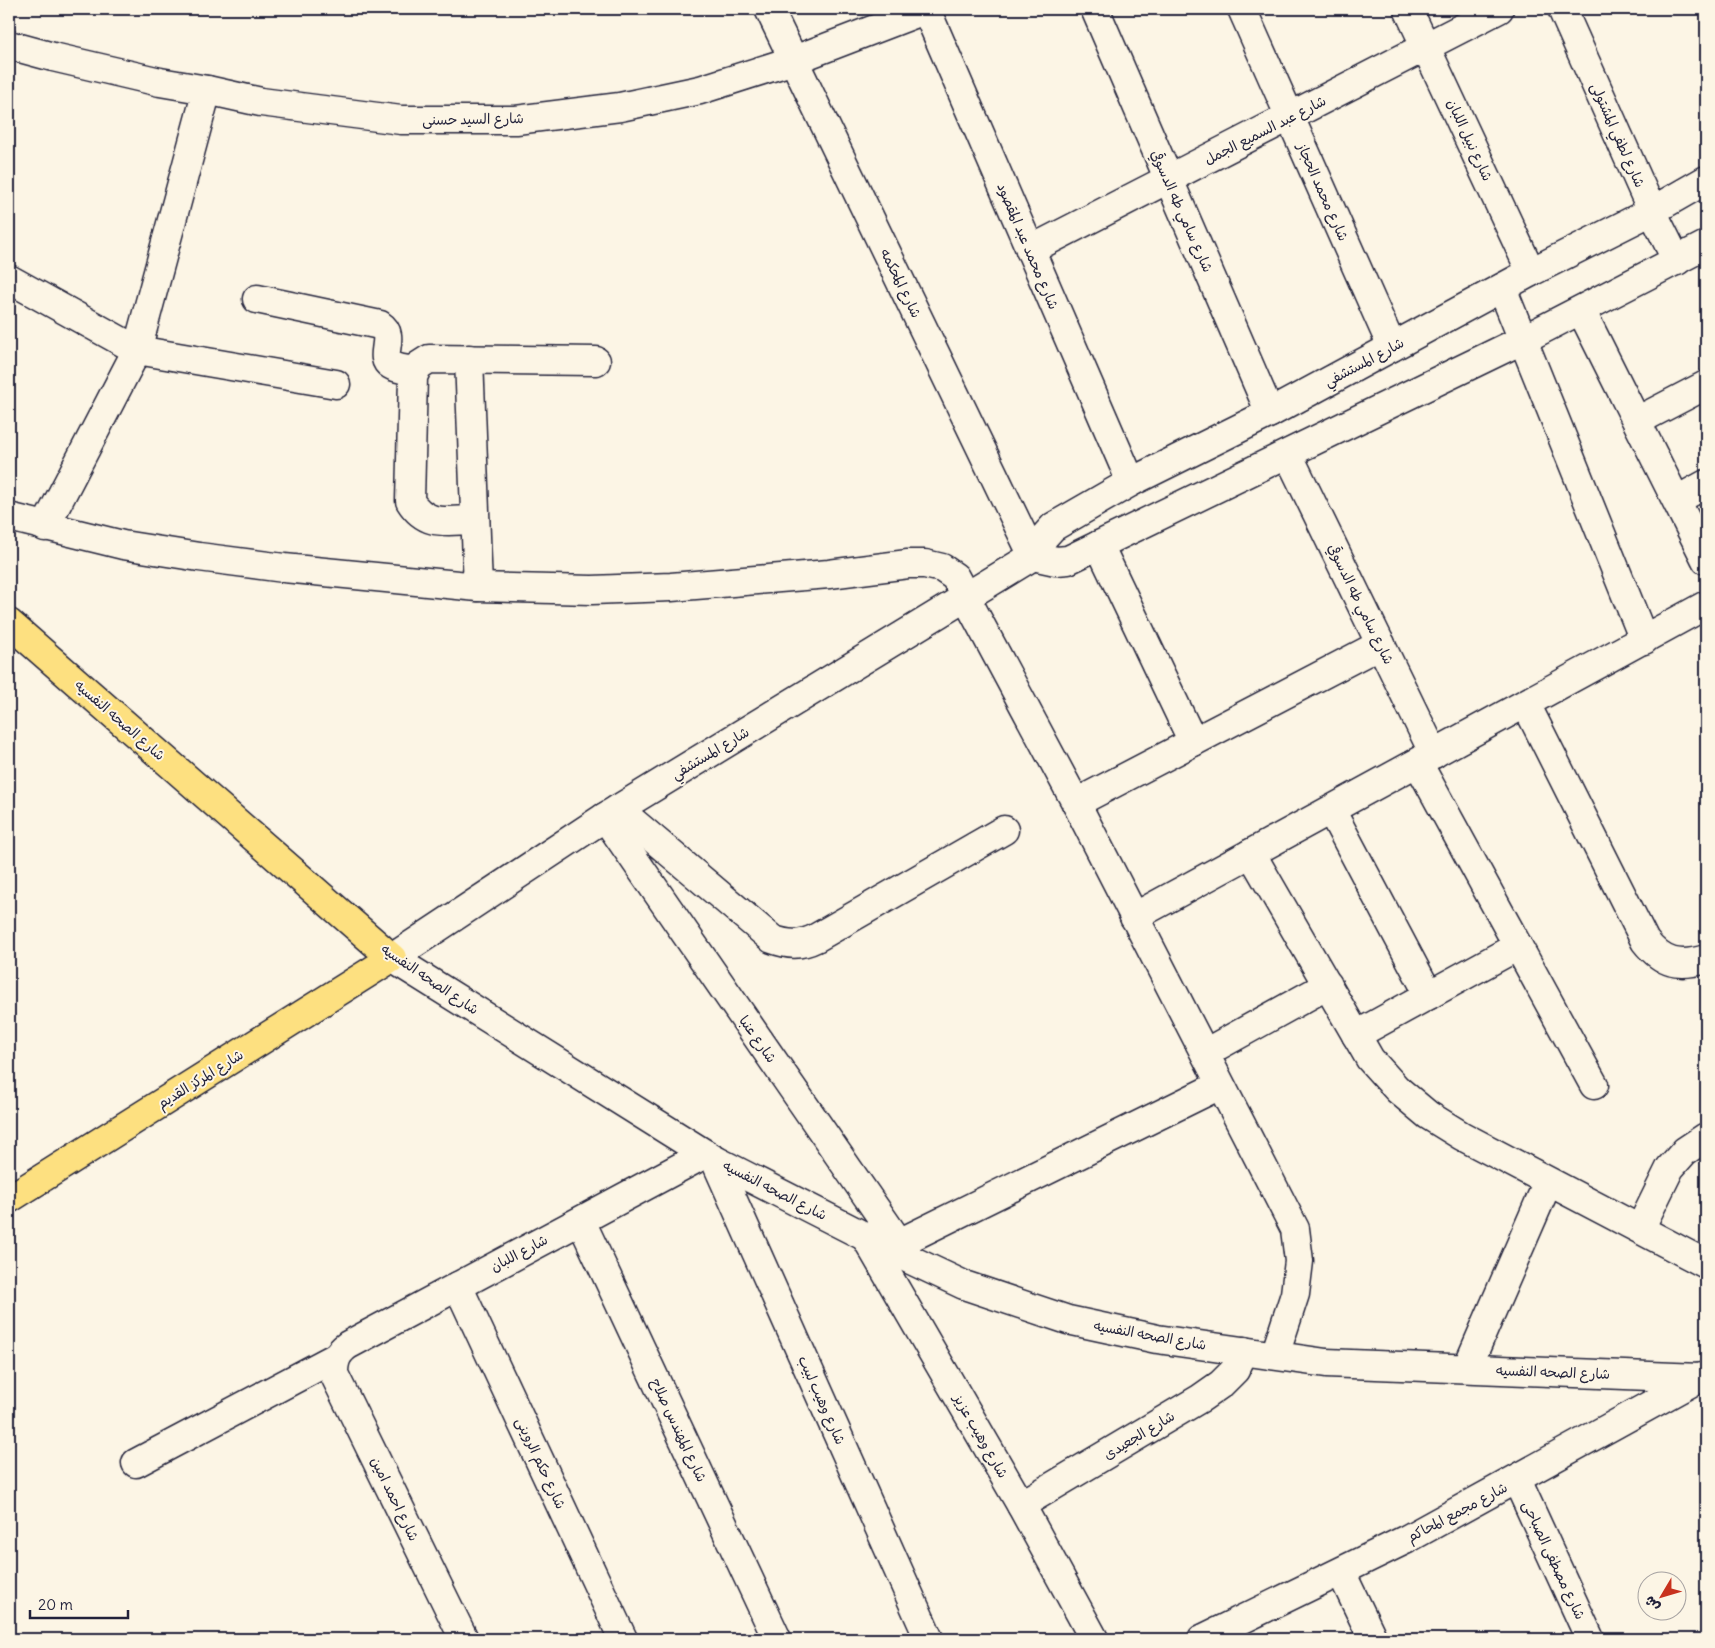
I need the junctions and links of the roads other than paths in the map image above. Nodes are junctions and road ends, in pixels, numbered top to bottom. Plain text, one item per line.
1 (769, 9) edge
2 (926, 9) edge
3 (1094, 9) edge
4 (1242, 9) edge
5 (1408, 9) edge
6 (1499, 9) edge
7 (1562, 9) edge
8 (9, 45) edge
9 (1426, 47) junction
10 (794, 60) junction
11 (207, 90) junction
12 (1290, 116) junction
13 (1168, 179) junction
14 (1706, 180) edge
15 (1652, 211) junction
16 (1706, 246) edge
17 (1030, 250) junction
18 (1677, 261) junction
19 (1531, 272) junction
20 (9, 279) edge
21 (1502, 288) junction
22 (258, 299) dead end
23 (1582, 310) junction
24 (1522, 340) junction
25 (1392, 347) junction
26 (137, 350) junction
27 (469, 359) junction
28 (596, 361) dead end
29 (415, 371) junction
30 (336, 384) dead end
31 (1706, 385) edge
32 (1270, 413) junction
33 (1637, 421) junction
34 (1288, 454) junction
35 (1131, 482) junction
36 (1706, 484) edge
37 (1677, 500) junction
38 (9, 517) edge
39 (475, 520) junction
40 (45, 527) junction
41 (1099, 544) junction
42 (1033, 556) junction
43 (1706, 560) edge
44 (478, 587) junction
45 (966, 597) junction
46 (1706, 605) edge
47 (9, 623) edge
48 (1644, 640) junction
49 (1380, 644) junction
50 (1526, 704) junction
51 (1193, 742) junction
52 (1426, 758) junction
53 (1076, 804) junction
54 (1331, 810) junction
55 (612, 813) junction
56 (1004, 830) dead end
57 (1251, 853) junction
58 (1134, 916) junction
59 (1518, 946) junction
60 (392, 958) junction
61 (1706, 959) edge
62 (1328, 985) junction
63 (1429, 995) junction
64 (1356, 1035) junction
65 (1205, 1053) junction
66 (1220, 1084) junction
67 (1594, 1085) dead end
68 (1706, 1137) edge
69 (710, 1157) junction
70 (1548, 1182) junction
71 (9, 1199) edge
72 (581, 1220) junction
73 (1640, 1230) junction
74 (865, 1236) junction
75 (905, 1252) junction
76 (1706, 1264) edge
77 (458, 1286) junction
78 (1244, 1351) junction
79 (1275, 1355) junction
80 (336, 1357) junction
81 (1467, 1368) junction
82 (1703, 1376) edge
83 (136, 1463) dead end
84 (1517, 1480) junction
85 (1021, 1505) junction
86 (1342, 1572) junction
87 (464, 1639) edge
88 (624, 1639) edge
89 (777, 1639) edge
90 (929, 1639) edge
91 (1094, 1639) edge
92 (1202, 1639) edge
93 (1373, 1639) edge
94 (1590, 1639) edge

1 - 10 street, شارع المحكمه
2 - 10 street, شارع السيد حسنى
2 - 17 street, شارع محمد عبد المقصود
3 - 13 street, شارع سامي طه الدسوقي
4 - 12 street, شارع محمد الحجاز
5 - 9 street, شارع نبيل اللبان
6 - 9 street, شارع عبد السميع الجمل
7 - 15 street, شارع لطفي المشتولى
8 - 11 street, شارع السيد حسنى
9 - 12 street, شارع عبد السميع الجمل
9 - 19 street, شارع نبيل اللبان
10 - 11 street, شارع السيد حسنى
10 - 42 street, شارع المحكمه
11 - 26 street
12 - 13 street, شارع عبد السميع الجمل
12 - 25 street, شارع محمد الحجاز
13 - 17 street, شارع عبد السميع الجمل
13 - 32 street, شارع سامي طه الدسوقي
14 - 15 street, شارع المستشفي
15 - 18 street, شارع لطفي المشتولى
15 - 19 street, شارع المستشفي
16 - 18 street
17 - 35 street, شارع محمد عبد المقصود
18 - 23 street
19 - 21 street, شارع المستشفي
20 - 26 street
21 - 24 street
21 - 25 street, شارع المستشفي
22 - 29 street
23 - 24 street
23 - 33 street
24 - 34 street
24 - 48 street
25 - 32 street, شارع المستشفي
26 - 30 street
26 - 40 street
27 - 28 street
27 - 29 street
27 - 39 street
29 - 39 street
31 - 33 street
32 - 35 street, شارع المستشفي
33 - 37 street
34 - 41 street
34 - 49 street, شارع سامي طه الدسوقي
35 - 42 street, شارع المستشفي
36 - 37 street
37 - 43 street
38 - 40 street
39 - 44 street
40 - 44 street
41 - 42 street
41 - 51 street
42 - 45 street, شارع المستشفي
44 - 45 street
45 - 53 street
45 - 55 street, شارع المستشفي
46 - 48 street
47 - 60 main road, شارع الصحه النفسيه
48 - 50 street
49 - 51 street
49 - 52 street, شارع سامي طه الدسوقي
50 - 52 street
50 - 61 street
51 - 53 street
52 - 54 street
52 - 59 street, شارع سامي طه الدسوقي
53 - 58 street
54 - 57 street
54 - 63 street
55 - 56 street
55 - 60 street, شارع المستشفي
55 - 75 street, شارع عنبا
57 - 58 street
57 - 62 street
58 - 65 street
59 - 63 street
59 - 67 street, شارع سامي طه الدسوقي
60 - 69 street, شارع الصحه النفسيه
60 - 71 main road, شارع المركز القديم
62 - 64 street
62 - 65 street
63 - 64 street
64 - 70 street
65 - 66 street
66 - 75 street
66 - 79 street
68 - 73 street
69 - 72 street, شارع اللبان
69 - 74 street, شارع الصحه النفسيه
69 - 90 street, شارع وهيب لبيب
70 - 73 street
70 - 81 street
72 - 77 street, شارع اللبان
72 - 89 street, شارع المهندس صلاح
73 - 76 street
74 - 75 street, شارع الصحه النفسيه
74 - 85 street, شارع وهيب عزيز
75 - 78 street, شارع الصحه النفسيه
77 - 80 street, شارع اللبان
77 - 88 street, شارع حكم الروينى
78 - 79 street, شارع الصحه النفسيه
78 - 85 street, شارع الجعيدى
79 - 81 street, شارع الصحه النفسيه
80 - 83 street, شارع اللبان
80 - 87 street, شارع احمد امين
81 - 82 street, شارع الصحه النفسيه
82 - 84 street, شارع مجمع المحاكم
84 - 86 street, شارع مجمع المحاكم
84 - 94 street, شارع مصطفى الصباحى
85 - 91 street, شارع وهيب عزيز
86 - 92 street, شارع مجمع المحاكم
86 - 93 street

